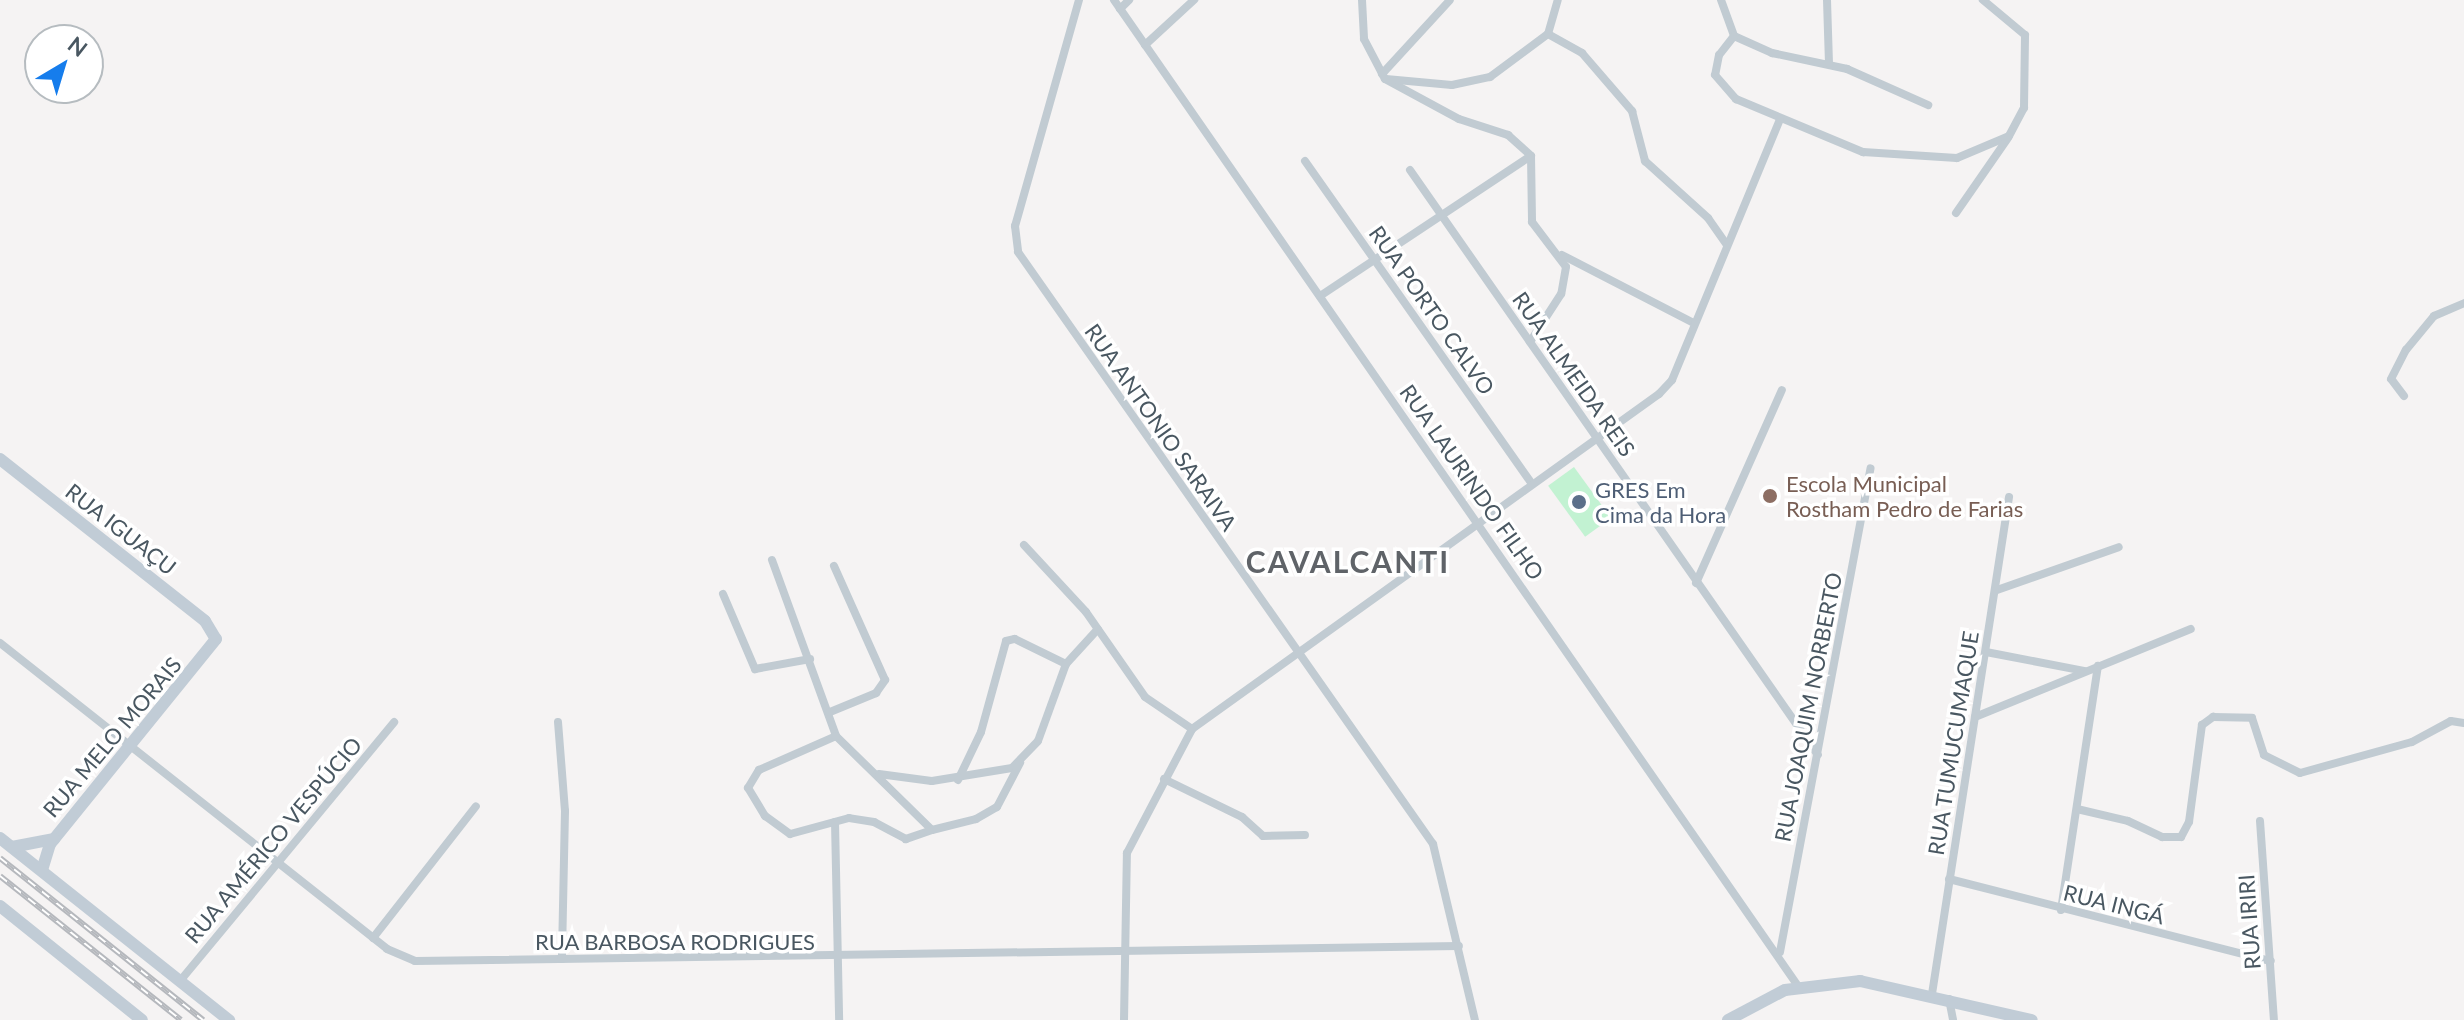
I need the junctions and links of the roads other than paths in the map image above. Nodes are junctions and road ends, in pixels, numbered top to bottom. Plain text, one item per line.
1 (1079, 0) edge
2 (1114, 0) edge
3 (1129, 0) edge
4 (1194, 0) edge
5 (1362, 0) edge
6 (1450, 0) edge
7 (1558, 0) edge
8 (1721, 0) edge
9 (1827, 0) edge
10 (1983, 0) edge
11 (1120, 9) junction
12 (1548, 34) junction
13 (1734, 36) junction
14 (1145, 45) junction
15 (1829, 63) junction
16 (1384, 77) junction
17 (1928, 105) dead end
18 (1780, 119) junction
19 (2009, 136) junction
20 (1531, 156) junction
21 (1305, 161) dead end
22 (1410, 170) dead end
23 (1439, 211) junction
24 (1956, 213) dead end
25 (1727, 245) junction
26 (1561, 255) junction
27 (1374, 258) junction
28 (1320, 296) junction
29 (2464, 303) edge
30 (1692, 322) junction
31 (1530, 342) junction
32 (1782, 390) dead end
33 (2404, 396) dead end
34 (1594, 435) junction
35 (0, 459) edge
36 (1871, 468) dead end
37 (1530, 481) junction
38 (2009, 497) dead end
39 (1477, 520) junction
40 (1024, 545) dead end
41 (2119, 547) dead end
42 (772, 560) dead end
43 (834, 566) dead end
44 (1696, 583) junction
45 (1997, 590) junction
46 (723, 594) dead end
47 (1098, 629) junction
48 (2191, 629) dead end
49 (215, 633) joint
50 (0, 643) edge
51 (1296, 652) junction
52 (1986, 652) junction
53 (810, 659) junction
54 (1066, 664) junction
55 (2098, 666) junction
56 (2086, 671) junction
57 (830, 712) junction
58 (1975, 717) junction
59 (394, 722) dead end
60 (558, 722) dead end
61 (2464, 723) edge
62 (1192, 729) junction
63 (836, 736) junction
64 (130, 746) junction
65 (1818, 755) junction
66 (1020, 763) junction
67 (879, 774) junction
68 (1164, 779) junction
69 (958, 780) junction
70 (476, 806) dead end
71 (2077, 809) junction
72 (2260, 821) dead end
73 (835, 822) junction
74 (932, 830) junction
75 (1305, 835) dead end
76 (0, 838) edge
77 (54, 839) junction
78 (12, 847) junction
79 (277, 864) junction
80 (42, 870) junction
81 (1949, 879) junction
82 (0, 906) edge
83 (2061, 910) junction
84 (373, 938) junction
85 (1459, 946) junction
86 (1124, 950) junction
87 (1780, 952) junction
88 (562, 959) junction
89 (838, 959) junction
90 (2271, 961) junction
91 (180, 981) junction
92 (1798, 986) junction
93 (1932, 994) junction
94 (1949, 998) junction
95 (142, 1020) edge
96 (229, 1020) edge
97 (839, 1020) edge
98 (1124, 1020) edge
99 (1475, 1020) edge
100 (1728, 1020) edge
101 (1953, 1020) edge
102 (2032, 1020) edge
103 (2274, 1020) edge

1 - 51 street, RUA ANTONIO SARAIVA
2 - 11 street, RUA LAURINDO FILHO
3 - 11 street
4 - 14 street
5 - 16 street
6 - 16 street
7 - 12 street
8 - 13 street
9 - 15 street
10 - 19 street
11 - 14 street, RUA LAURINDO FILHO
12 - 16 street
12 - 25 street
13 - 15 street
13 - 18 street
14 - 28 street, RUA LAURINDO FILHO
15 - 17 street
16 - 20 street
18 - 19 street
18 - 25 street
19 - 24 street
20 - 23 street
20 - 26 street
21 - 27 street, RUA PORTO CALVO
22 - 23 street, RUA ALMEIDA REIS
23 - 27 street
23 - 31 street, RUA ALMEIDA REIS
25 - 30 street
26 - 30 street
26 - 31 street
27 - 28 street
27 - 37 street, RUA PORTO CALVO
28 - 39 street, RUA LAURINDO FILHO
29 - 33 street
30 - 34 street
31 - 34 street, RUA ALMEIDA REIS
32 - 44 street
34 - 37 street
34 - 44 street, RUA ALMEIDA REIS
35 - 49 street, RUA IGUAÇU
36 - 65 street, RUA JOAQUIM NORBERTO
37 - 39 street
38 - 45 street, RUA TUMUCUMAQUE
39 - 51 street
39 - 87 street, RUA LAURINDO FILHO
40 - 47 street
41 - 45 street
42 - 53 street
43 - 57 street
44 - 65 street, RUA ALMEIDA REIS
45 - 52 street, RUA TUMUCUMAQUE
46 - 53 street
47 - 54 street
47 - 62 street
48 - 55 street
49 - 64 street, RUA MELO MORAIS
50 - 64 street, RUA BARBOSA RODRIGUES
51 - 62 street
51 - 85 street, RUA ANTONIO SARAIVA
52 - 56 street
52 - 58 street, RUA TUMUCUMAQUE
53 - 57 street
54 - 66 street
54 - 69 street
55 - 56 street
55 - 71 street
56 - 58 street
57 - 63 street
58 - 81 street, RUA TUMUCUMAQUE
59 - 79 street, RUA AMÉRICO VESPÚCIO
60 - 88 street
61 - 71 street
62 - 68 street
63 - 67 street
63 - 73 street
64 - 77 street, RUA MELO MORAIS
64 - 79 street, RUA BARBOSA RODRIGUES
65 - 87 street, RUA JOAQUIM NORBERTO
66 - 69 street
66 - 74 street
67 - 69 street
67 - 74 street
68 - 75 street
68 - 86 street
70 - 84 street
71 - 83 street
72 - 90 street, RUA IRIRI
73 - 74 street
73 - 89 street
76 - 78 street
77 - 78 street
77 - 80 street, RUA MELO MORAIS
78 - 80 street
79 - 84 street, RUA BARBOSA RODRIGUES
79 - 91 street, RUA AMÉRICO VESPÚCIO
80 - 91 street
81 - 83 street, RUA INGÁ
81 - 93 street, RUA TUMUCUMAQUE
82 - 95 street
83 - 90 street, RUA INGÁ
84 - 88 street, RUA BARBOSA RODRIGUES
85 - 86 street, RUA BARBOSA RODRIGUES
85 - 99 street, RUA ANTONIO SARAIVA
86 - 89 street, RUA BARBOSA RODRIGUES
86 - 98 street
87 - 92 street, RUA LAURINDO FILHO
88 - 89 street, RUA BARBOSA RODRIGUES
89 - 97 street
90 - 103 street, RUA IRIRI
91 - 96 street
92 - 93 street
92 - 100 street
93 - 94 street
94 - 101 street
94 - 102 street

